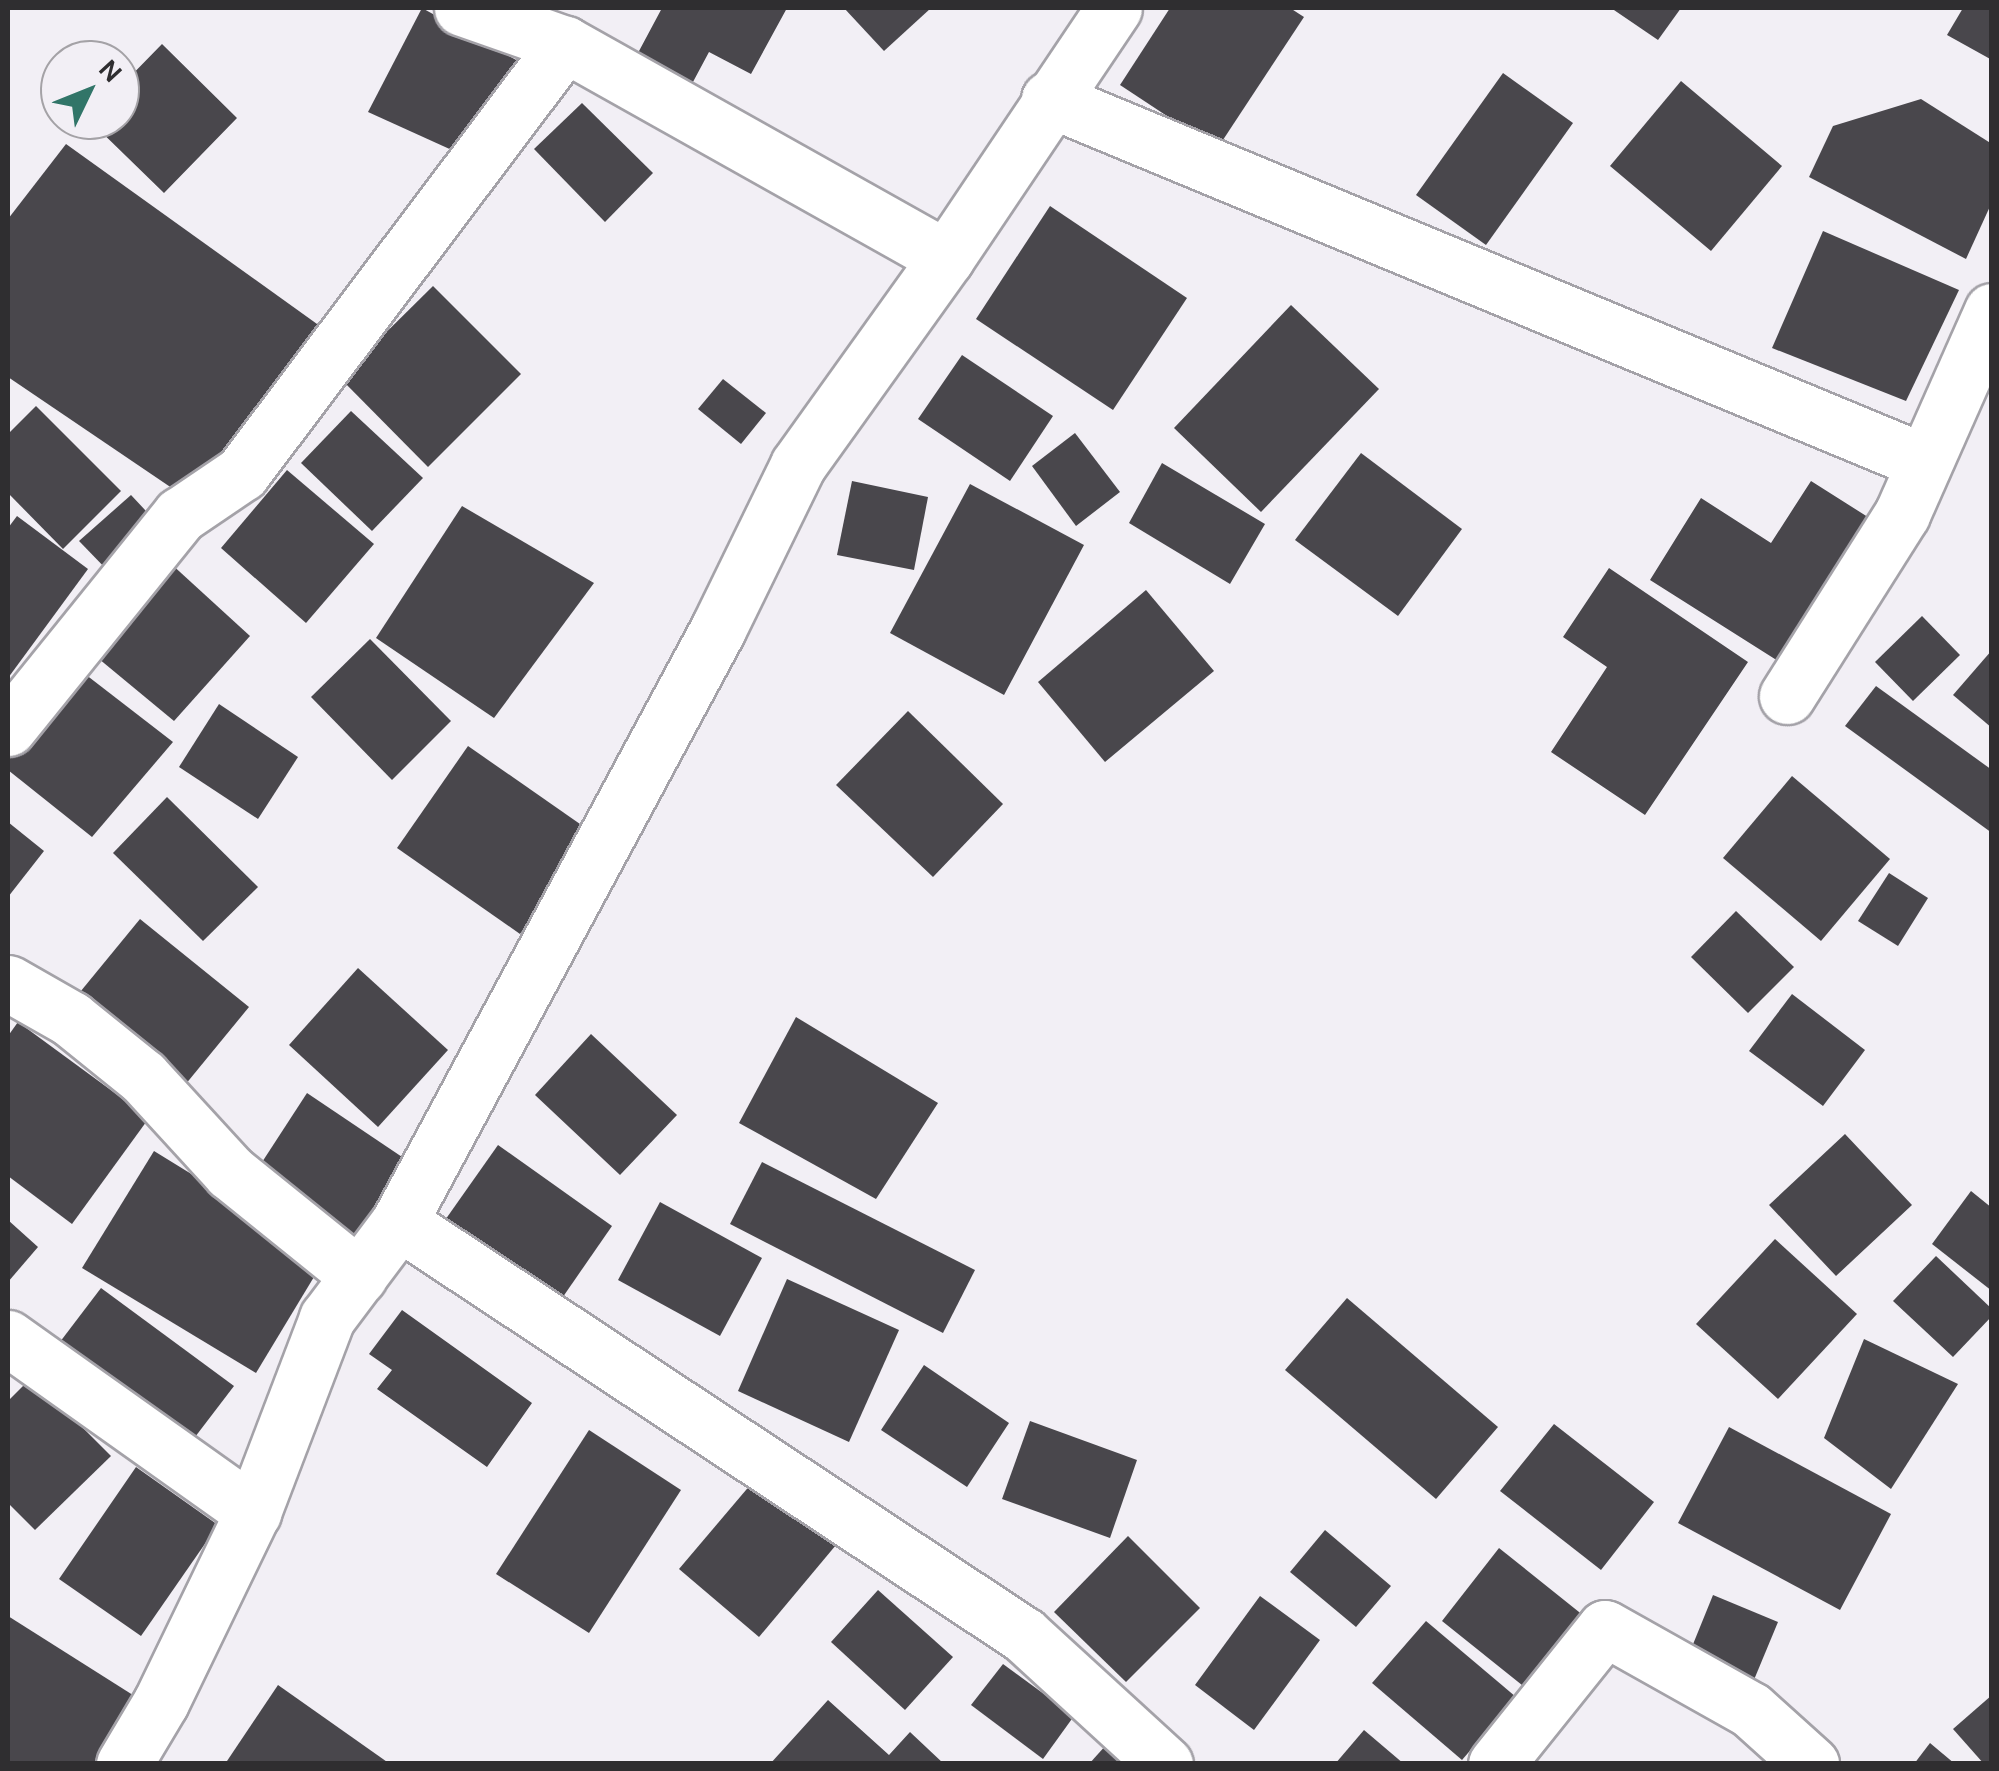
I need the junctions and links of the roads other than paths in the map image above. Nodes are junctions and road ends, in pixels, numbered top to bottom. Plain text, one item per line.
1 (462, 8) edge
2 (1114, 8) edge
3 (565, 44) junction
4 (1049, 99) junction
5 (946, 258) junction
6 (1992, 311) edge
7 (1922, 461) junction
8 (1786, 696) dead end
9 (8, 728) edge
10 (8, 983) edge
11 (398, 1222) junction
12 (360, 1276) junction
13 (8, 1338) edge
14 (253, 1512) junction
15 (124, 1764) edge
16 (1165, 1764) edge
17 (1496, 1764) edge
18 (1812, 1764) edge

1 - 3 street
2 - 4 street
3 - 5 street
3 - 9 street
4 - 5 street
4 - 7 street
5 - 11 street
6 - 7 street
7 - 8 street
10 - 12 street
11 - 12 street
11 - 16 street
12 - 14 street
13 - 14 street
14 - 15 street
17 - 18 street

